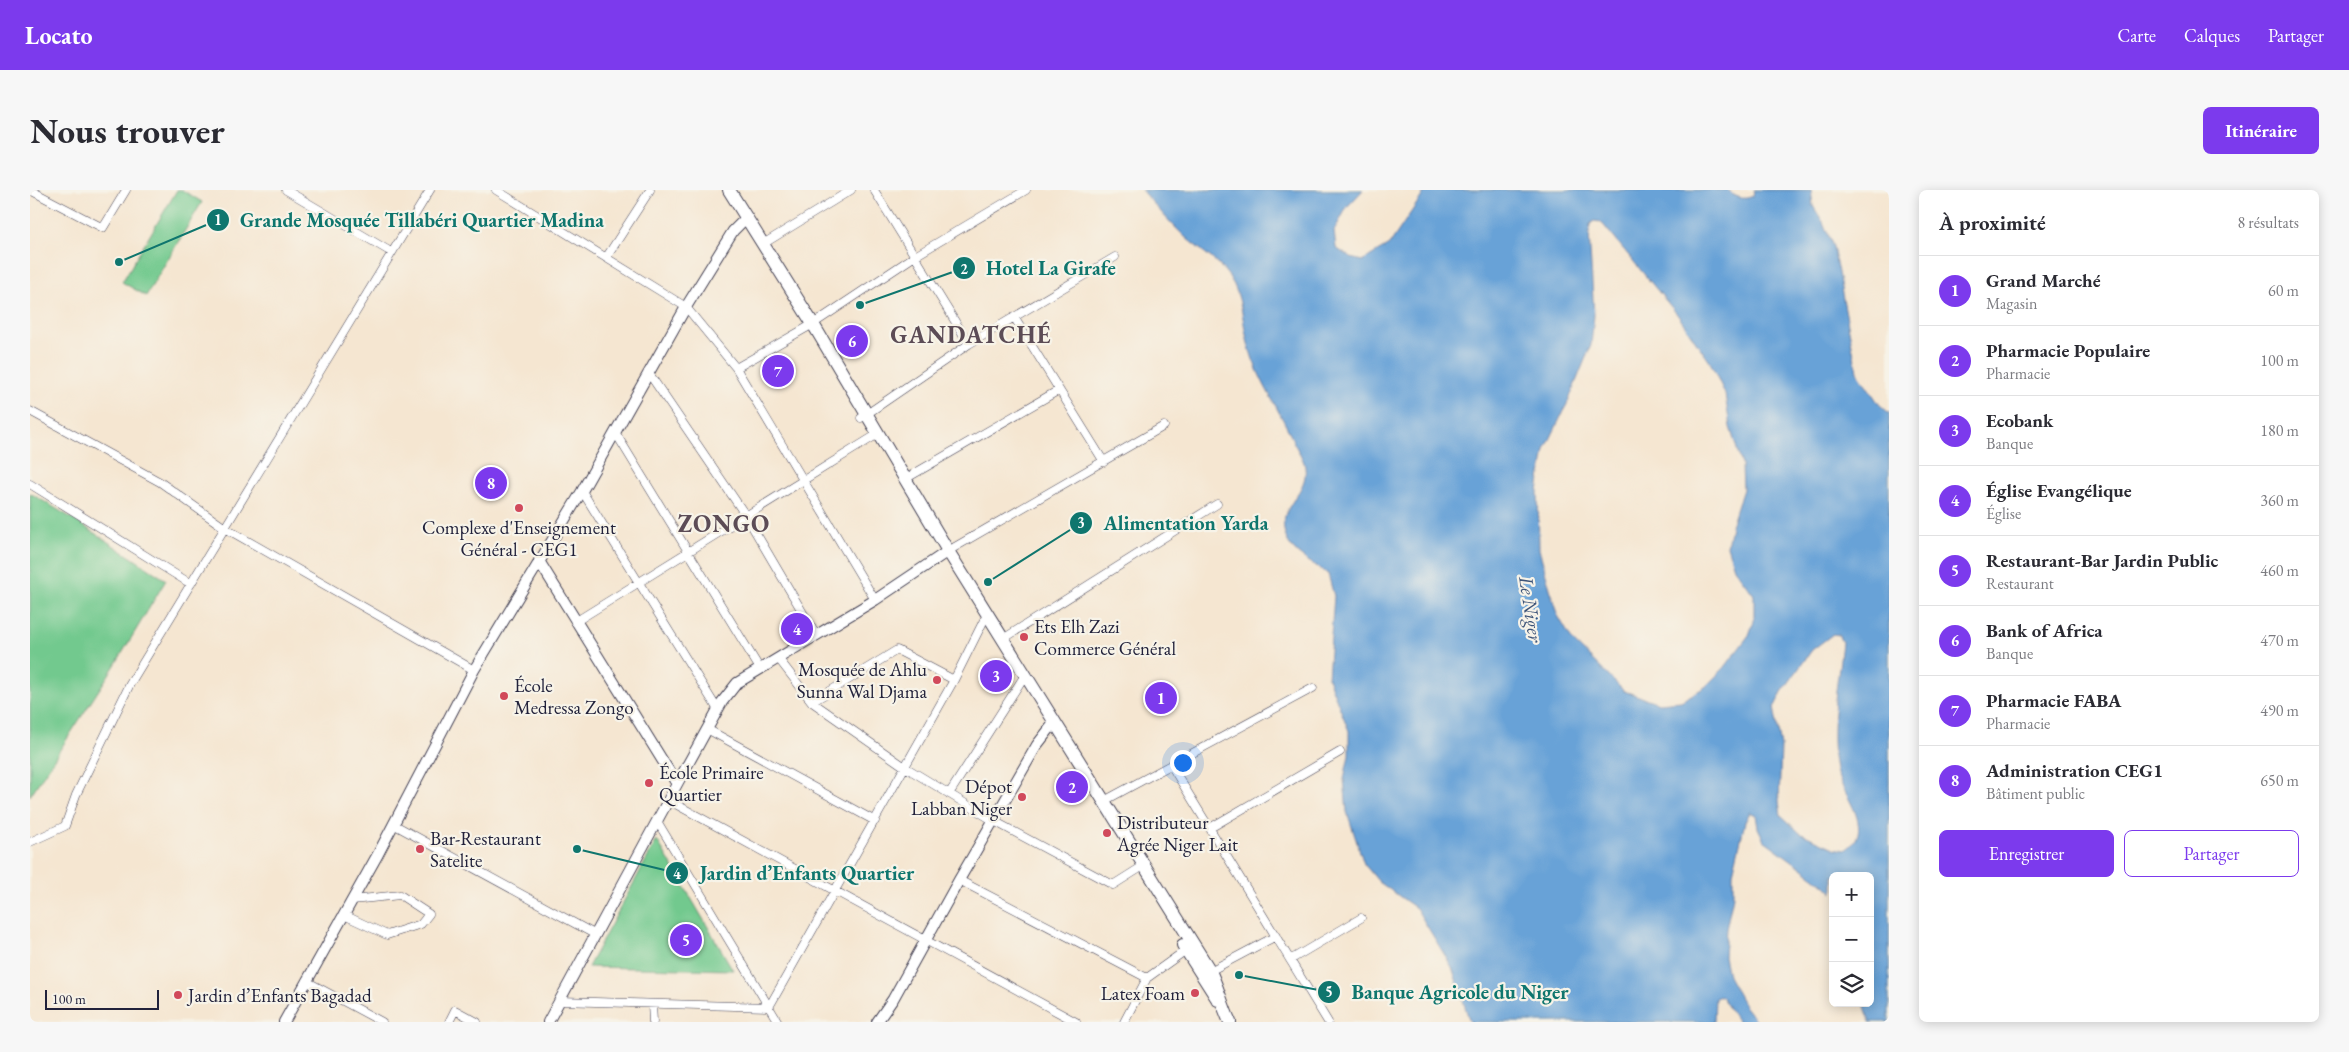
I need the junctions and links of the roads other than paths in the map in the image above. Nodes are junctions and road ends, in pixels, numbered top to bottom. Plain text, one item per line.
1 (30, 190) edge
2 (126, 190) edge
3 (286, 190) edge
4 (430, 190) edge
5 (496, 190) edge
6 (650, 190) edge
7 (722, 190) edge
8 (729, 190) edge
9 (851, 190) edge
10 (874, 190) edge
11 (1026, 190) edge
12 (743, 220) junction
13 (763, 244) junction
14 (391, 252) junction
15 (915, 256) junction
16 (1114, 257) dead end
17 (606, 258) junction
18 (686, 307) junction
19 (1014, 317) junction
20 (811, 326) junction
21 (970, 344) junction
22 (736, 368) junction
23 (648, 372) junction
24 (1059, 390) junction
25 (30, 411) edge
26 (864, 417) junction
27 (1164, 426) dead end
28 (615, 432) junction
29 (873, 437) junction
30 (1104, 462) junction
31 (905, 479) junction
32 (803, 480) junction
33 (30, 484) edge
34 (582, 491) junction
35 (1217, 504) dead end
36 (746, 516) junction
37 (225, 528) junction
38 (688, 552) junction
39 (946, 552) junction
40 (539, 561) junction
41 (638, 583) junction
42 (191, 584) junction
43 (875, 600) junction
44 (984, 620) junction
45 (575, 622) junction
46 (816, 635) junction
47 (1003, 639) junction
48 (778, 658) junction
49 (760, 669) junction
50 (474, 670) junction
51 (1023, 678) junction
52 (954, 680) junction
53 (1313, 688) dead end
54 (812, 702) junction
55 (718, 710) junction
56 (1052, 726) junction
57 (708, 729) junction
58 (1340, 752) dead end
59 (1171, 765) junction
60 (905, 767) junction
61 (677, 784) junction
62 (949, 794) junction
63 (668, 800) junction
64 (1104, 801) junction
65 (875, 820) junction
66 (657, 821) junction
67 (994, 821) junction
68 (393, 824) junction
69 (1210, 828) junction
70 (30, 842) edge
71 (1140, 868) junction
72 (958, 880) junction
73 (836, 891) junction
74 (352, 900) junction
75 (344, 915) junction
76 (1361, 918) dead end
77 (596, 935) junction
78 (1276, 936) junction
79 (927, 941) junction
80 (1186, 950) junction
81 (1290, 960) junction
82 (1210, 971) junction
83 (1148, 978) junction
84 (306, 981) junction
85 (560, 1001) junction
86 (652, 1004) junction
87 (769, 1006) junction
88 (1223, 1006) junction
89 (284, 1022) edge
90 (380, 1022) edge
91 (448, 1022) edge
92 (477, 1022) edge
93 (548, 1022) edge
94 (652, 1022) edge
95 (778, 1022) edge
96 (877, 1022) edge
97 (1076, 1022) edge
98 (1124, 1022) edge
99 (1230, 1022) edge
100 (1328, 1022) edge

1 - 2 street
3 - 14 street
4 - 14 street
5 - 17 street
6 - 17 street
7 - 12 main road
8 - 12 main road
9 - 13 street
10 - 15 street
11 - 15 street
12 - 13 main road
12 - 18 street
12 - 20 main road
13 - 20 main road
14 - 37 street
15 - 20 street
15 - 21 street
16 - 19 street
17 - 18 street
18 - 22 street
18 - 23 street
19 - 21 street
19 - 24 street
20 - 22 street
20 - 26 main road
21 - 26 street
22 - 32 street
23 - 28 street
23 - 36 street
24 - 30 street
24 - 31 street
25 - 37 street
26 - 29 main road
26 - 31 main road
27 - 30 street
28 - 34 street
28 - 38 street
29 - 32 street
29 - 39 main road
30 - 39 street
31 - 39 main road
32 - 36 street
32 - 43 street
33 - 42 street
34 - 40 street
34 - 41 street
35 - 47 street
36 - 38 street
36 - 46 street
37 - 42 street
37 - 50 street
38 - 41 street
38 - 49 street
39 - 43 street
39 - 44 main road
39 - 47 main road
40 - 45 street
40 - 50 street
41 - 45 street
41 - 55 street
42 - 70 street
43 - 46 street
44 - 51 main road
44 - 52 street
45 - 61 street
46 - 48 street
47 - 51 main road
48 - 49 street
48 - 54 street
49 - 55 street
50 - 68 street
51 - 56 main road
51 - 62 street
52 - 54 street
52 - 60 street
53 - 59 street
54 - 60 street
55 - 57 street
56 - 64 main road
56 - 67 street
56 - 71 main road
57 - 61 street
57 - 65 street
58 - 69 street
59 - 64 street
59 - 69 street
60 - 62 street
60 - 65 street
61 - 63 street
62 - 67 street
63 - 66 street
63 - 73 street
64 - 82 main road
65 - 73 street
66 - 77 street
66 - 87 street
67 - 71 street
67 - 72 street
68 - 74 street
68 - 77 street
69 - 78 street
71 - 80 main road
72 - 79 street
72 - 83 street
73 - 79 street
73 - 87 street
74 - 75 street
74 - 75 street
75 - 84 street
76 - 81 street
77 - 85 street
78 - 81 street
78 - 82 street
79 - 96 street
79 - 97 street
80 - 83 street
80 - 88 main road
81 - 100 street
82 - 88 main road
83 - 98 street
84 - 89 street
84 - 90 street
85 - 86 street
85 - 93 street
86 - 87 street
86 - 94 street
87 - 95 street
88 - 99 main road
91 - 92 street

